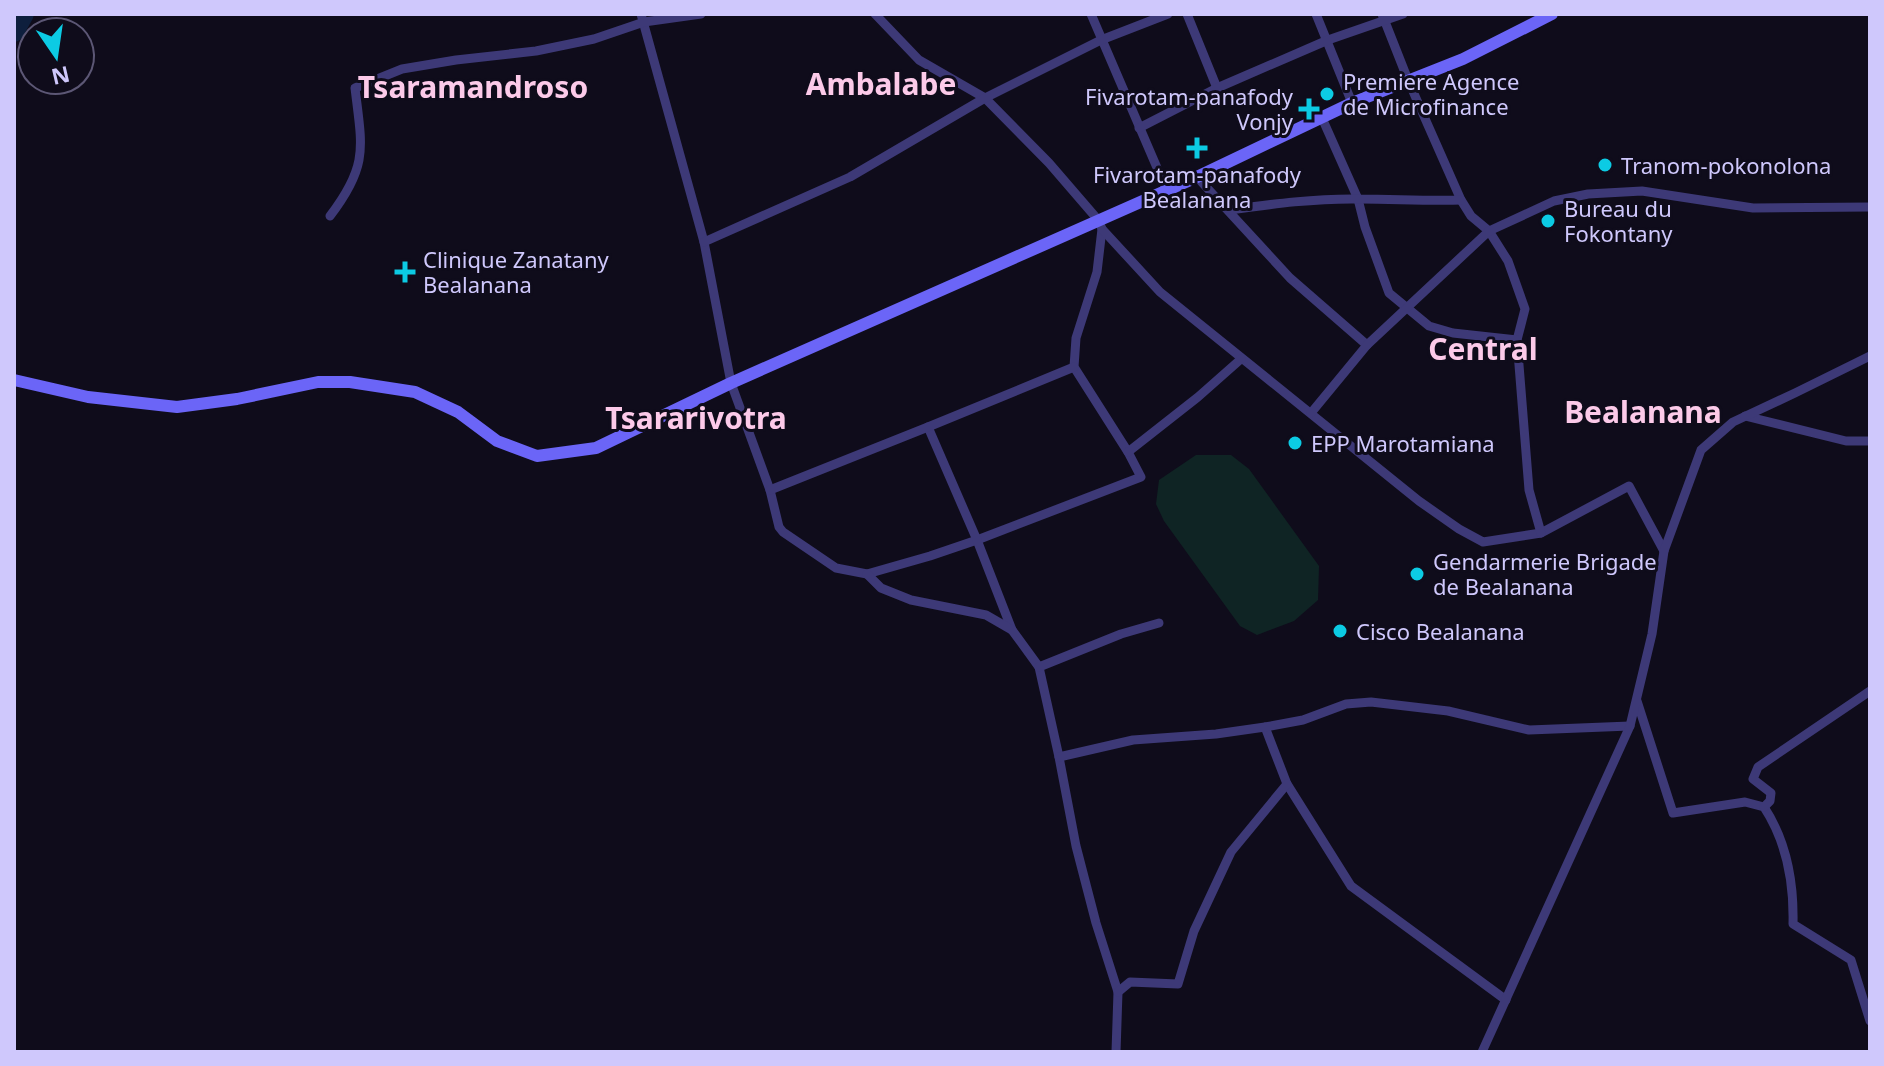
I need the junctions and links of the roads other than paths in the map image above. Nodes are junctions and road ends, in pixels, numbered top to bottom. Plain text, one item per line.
1 (701, 14) edge
2 (875, 14) edge
3 (1091, 14) edge
4 (1168, 14) edge
5 (1187, 14) edge
6 (1316, 14) edge
7 (1403, 14) edge
8 (1552, 14) edge
9 (1383, 17) edge
10 (643, 18) edge
11 (1101, 40) junction
12 (1328, 40) junction
13 (1408, 80) junction
14 (1217, 88) junction
15 (985, 98) junction
16 (1352, 103) junction
17 (1322, 118) junction
18 (1139, 128) junction
19 (1197, 177) junction
20 (1167, 191) junction
21 (1358, 199) junction
22 (1461, 200) junction
23 (1870, 207) edge
24 (1229, 210) junction
25 (330, 216) dead end
26 (1101, 225) junction
27 (1489, 231) junction
28 (704, 242) junction
29 (1407, 308) junction
30 (1517, 340) junction
31 (1367, 345) junction
32 (1870, 356) edge
33 (1241, 359) junction
34 (1074, 367) junction
35 (14, 380) edge
36 (731, 383) junction
37 (1311, 413) junction
38 (1745, 416) junction
39 (928, 427) junction
40 (1870, 441) edge
41 (1128, 452) junction
42 (770, 490) junction
43 (1541, 533) junction
44 (977, 540) junction
45 (1664, 551) junction
46 (867, 574) junction
47 (1159, 623) dead end
48 (1012, 630) junction
49 (1039, 667) junction
50 (1870, 691) edge
51 (1635, 697) junction
52 (1630, 726) junction
53 (1265, 727) junction
54 (1059, 757) junction
55 (1287, 784) junction
56 (1764, 807) junction
57 (1118, 992) junction
58 (1506, 1000) junction
59 (1870, 1021) edge
60 (1116, 1052) edge
61 (1482, 1052) edge

1 - 10 street
2 - 15 street
3 - 11 street
4 - 11 street
5 - 14 street
6 - 12 street
7 - 9 street
8 - 13 street
9 - 12 street
9 - 13 street
10 - 25 street
10 - 28 street
11 - 15 street
11 - 18 street
12 - 14 street
12 - 16 street
13 - 16 street
13 - 22 street
14 - 18 street
15 - 26 street
15 - 28 street
16 - 17 street
17 - 19 street
17 - 21 street
18 - 20 street
19 - 20 street
19 - 24 street
20 - 26 street
21 - 22 street
21 - 24 street
21 - 29 street
22 - 27 street
23 - 27 street
24 - 31 street
26 - 33 street
26 - 34 street
26 - 36 street
27 - 29 street
27 - 30 street
28 - 36 street
29 - 30 street
29 - 31 street
30 - 43 street
31 - 37 street
32 - 38 street
33 - 37 street
33 - 41 street
34 - 39 street
34 - 41 street
35 - 36 street
36 - 42 street
37 - 43 street
38 - 40 street
38 - 45 street
39 - 42 street
39 - 44 street
41 - 44 street
42 - 46 street
43 - 45 street
44 - 46 street
44 - 48 street
45 - 51 street
46 - 48 street
47 - 49 street
48 - 49 street
49 - 54 street
50 - 56 street
51 - 52 street
51 - 56 street
52 - 53 street
52 - 58 street
53 - 54 street
53 - 55 street
54 - 57 street
55 - 57 street
55 - 58 street
56 - 59 street
57 - 60 street
58 - 61 street

